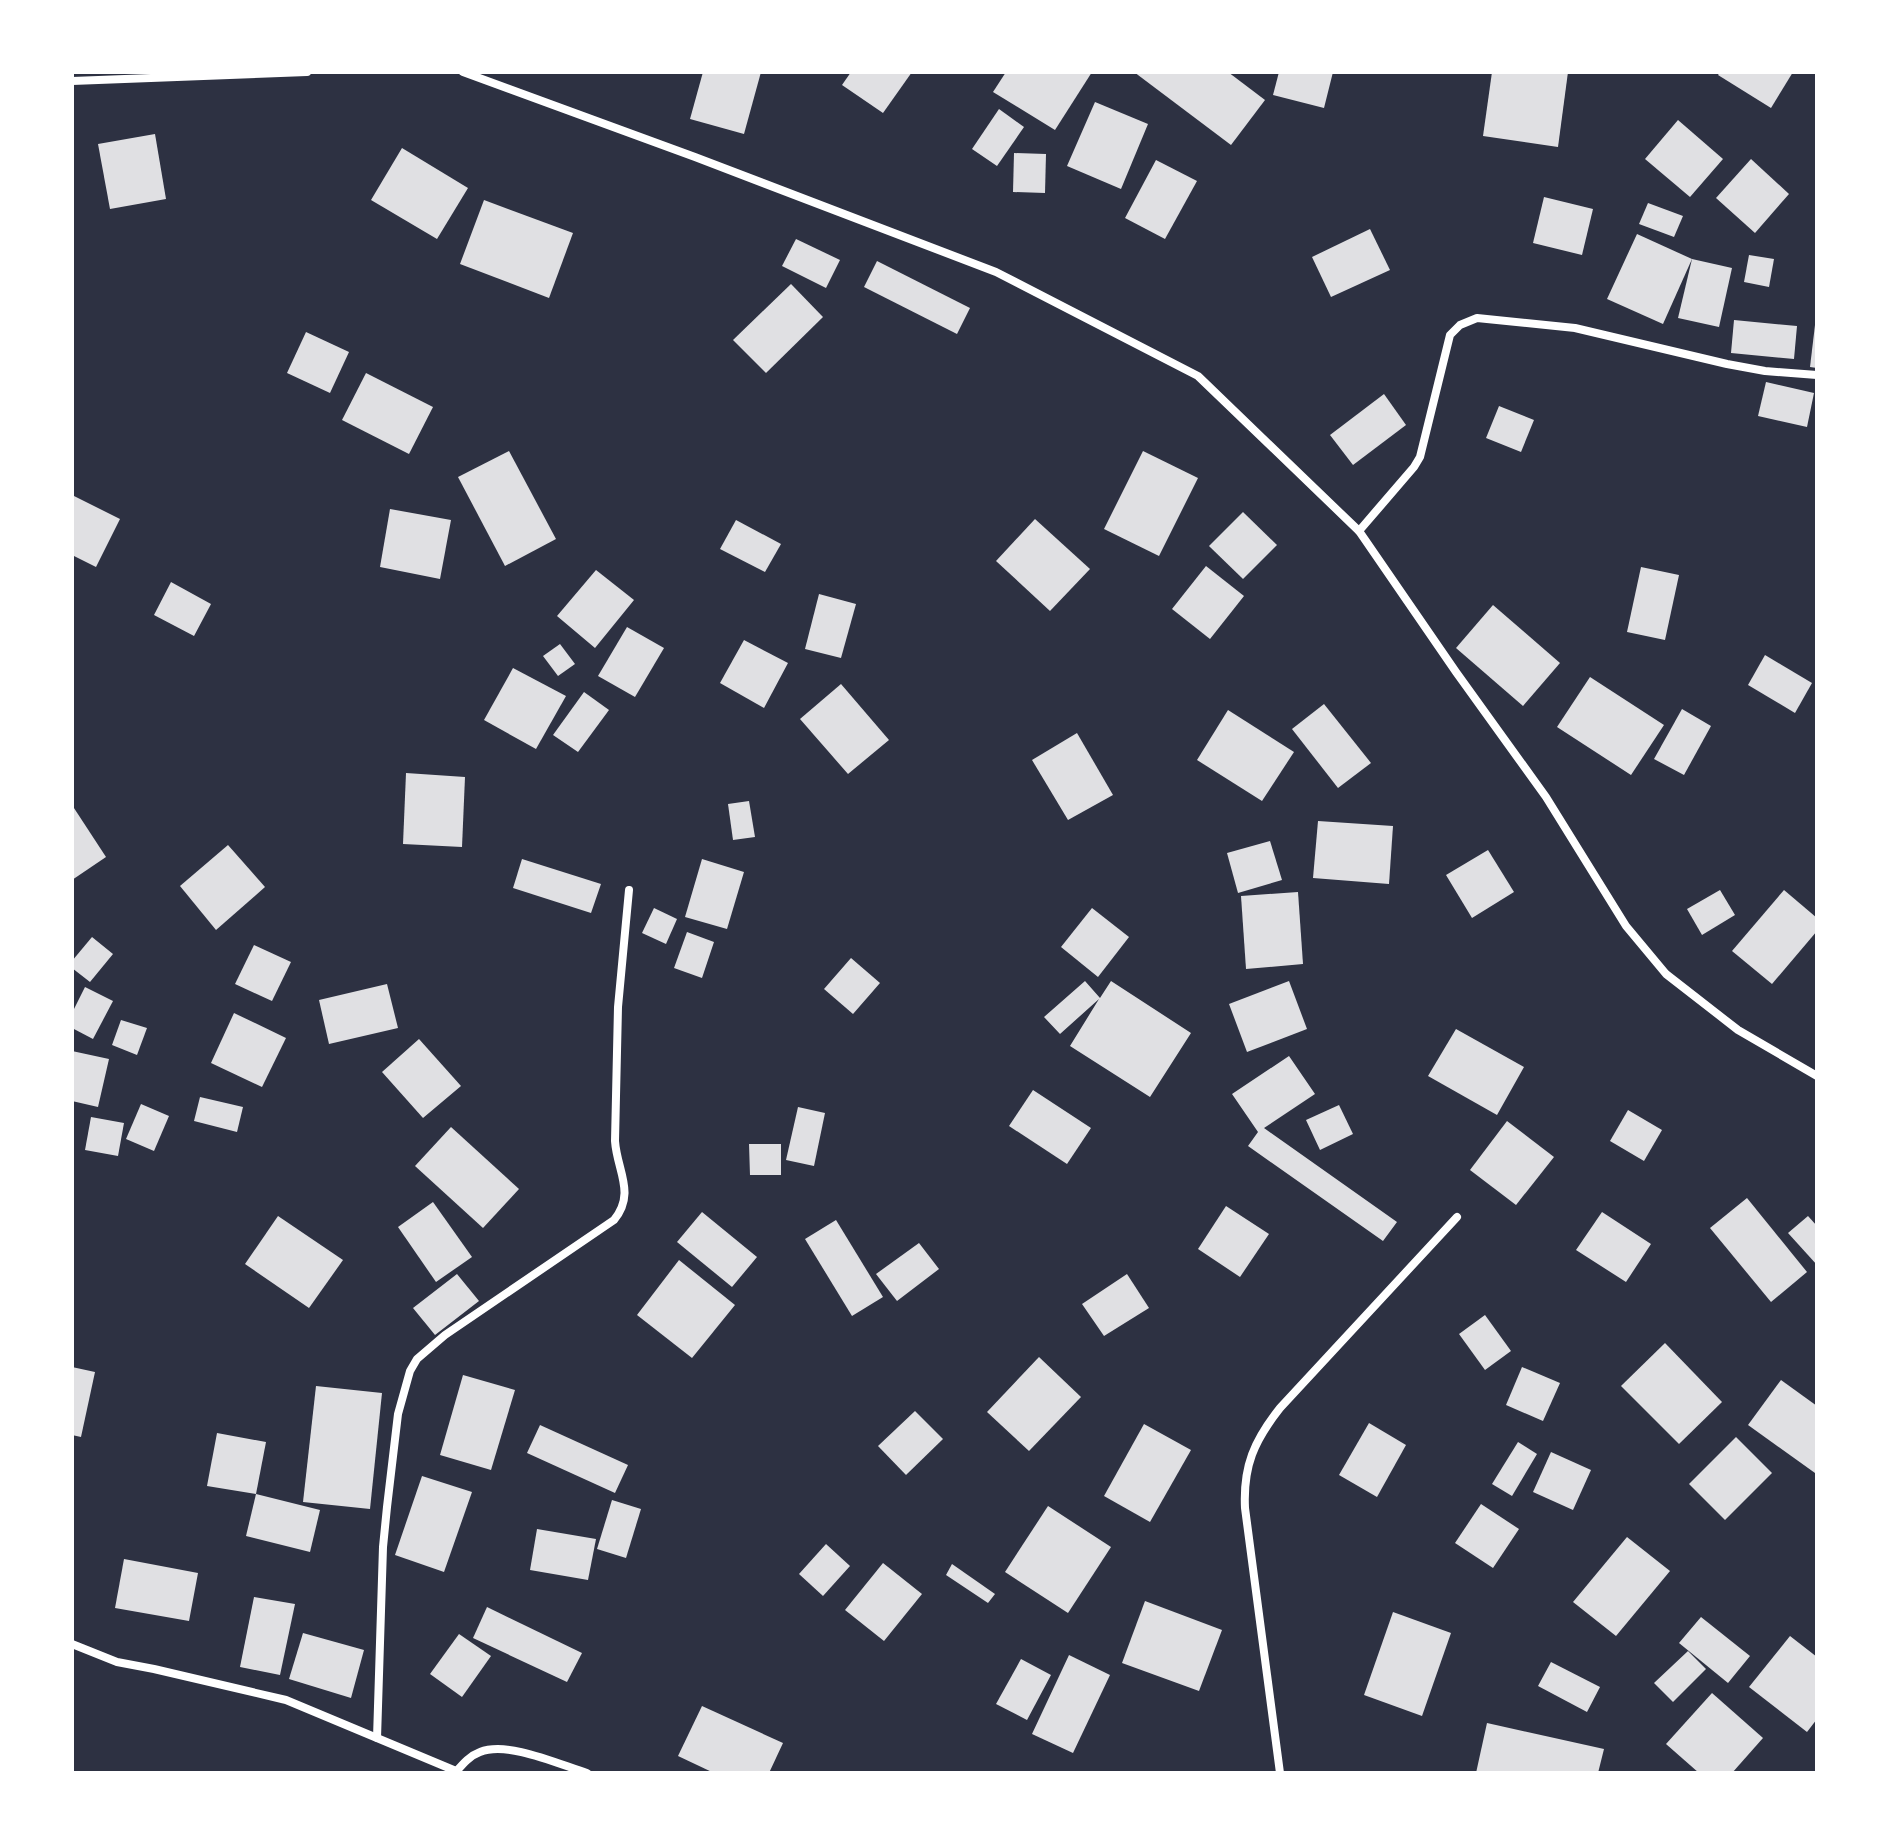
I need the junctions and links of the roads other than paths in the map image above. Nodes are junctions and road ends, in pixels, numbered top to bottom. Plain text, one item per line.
1 (307, 72) edge
2 (463, 72) edge
3 (72, 81) edge
4 (1817, 375) edge
5 (1359, 531) junction
6 (629, 890) dead end
7 (1817, 1076) edge
8 (1457, 1217) dead end
9 (72, 1644) edge
10 (377, 1738) junction
11 (456, 1772) edge
12 (587, 1773) edge
13 (1280, 1773) edge

1 - 3 street
2 - 5 street
4 - 5 street
5 - 7 street
6 - 10 street
8 - 13 street
9 - 10 street
10 - 11 street
11 - 12 street

